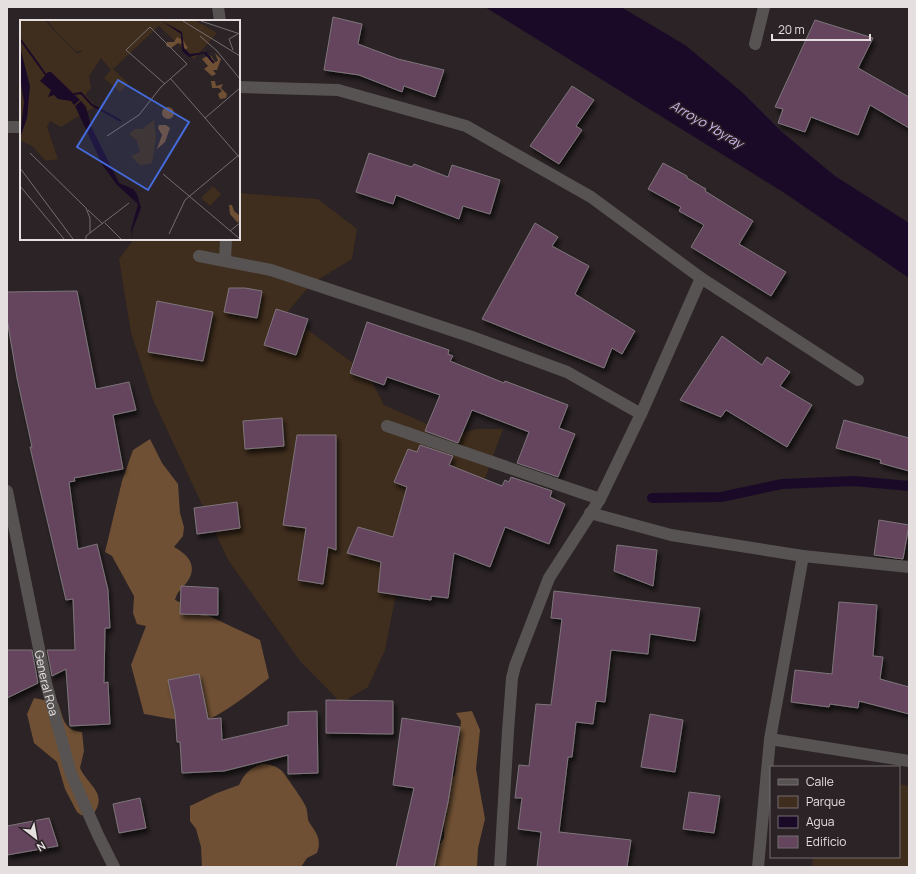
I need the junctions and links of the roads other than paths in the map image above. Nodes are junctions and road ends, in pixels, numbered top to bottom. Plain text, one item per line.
1 (218, 7) edge
2 (764, 7) edge
3 (220, 20) edge
4 (755, 44) dead end
5 (240, 87) edge
6 (7, 127) edge
7 (20, 127) edge
8 (226, 240) edge
9 (199, 256) dead end
10 (225, 261) junction
11 (701, 278) junction
12 (858, 380) dead end
13 (641, 414) junction
14 (387, 426) dead end
15 (7, 491) edge
16 (600, 499) junction
17 (590, 513) junction
18 (803, 556) junction
19 (909, 567) edge
20 (770, 739) junction
21 (909, 761) edge
22 (114, 867) edge
23 (500, 867) edge
24 (758, 867) edge

1 - 3 street
2 - 4 street
5 - 11 street
6 - 7 street
8 - 10 street
9 - 10 street
10 - 13 street
11 - 12 street
11 - 13 street
13 - 16 street
14 - 16 street
15 - 22 street, General Roa
16 - 17 street
17 - 18 street
17 - 23 street
18 - 19 street
18 - 20 street
20 - 21 street
20 - 24 street

